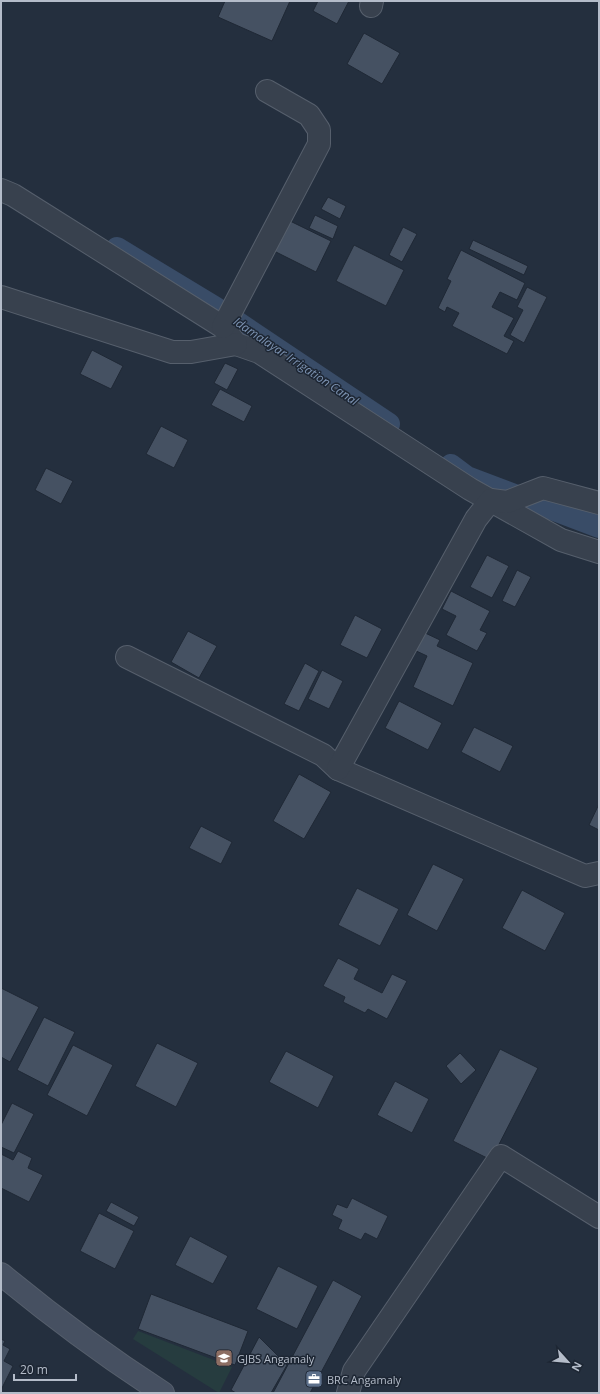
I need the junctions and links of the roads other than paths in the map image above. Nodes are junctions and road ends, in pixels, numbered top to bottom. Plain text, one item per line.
1 (267, 91) dead end
2 (1, 190) edge
3 (1, 297) edge
4 (223, 327) junction
5 (236, 344) junction
6 (499, 501) junction
7 (599, 503) edge
8 (599, 552) edge
9 (127, 657) dead end
10 (338, 769) junction
11 (599, 873) edge
12 (599, 1217) edge
13 (1, 1274) edge
14 (163, 1393) edge
15 (348, 1393) edge

1 - 4 street
2 - 4 street
3 - 5 street
4 - 5 street
5 - 6 street
6 - 7 street
6 - 8 street
6 - 10 street
9 - 10 street
10 - 11 street
12 - 15 street
13 - 14 main road

